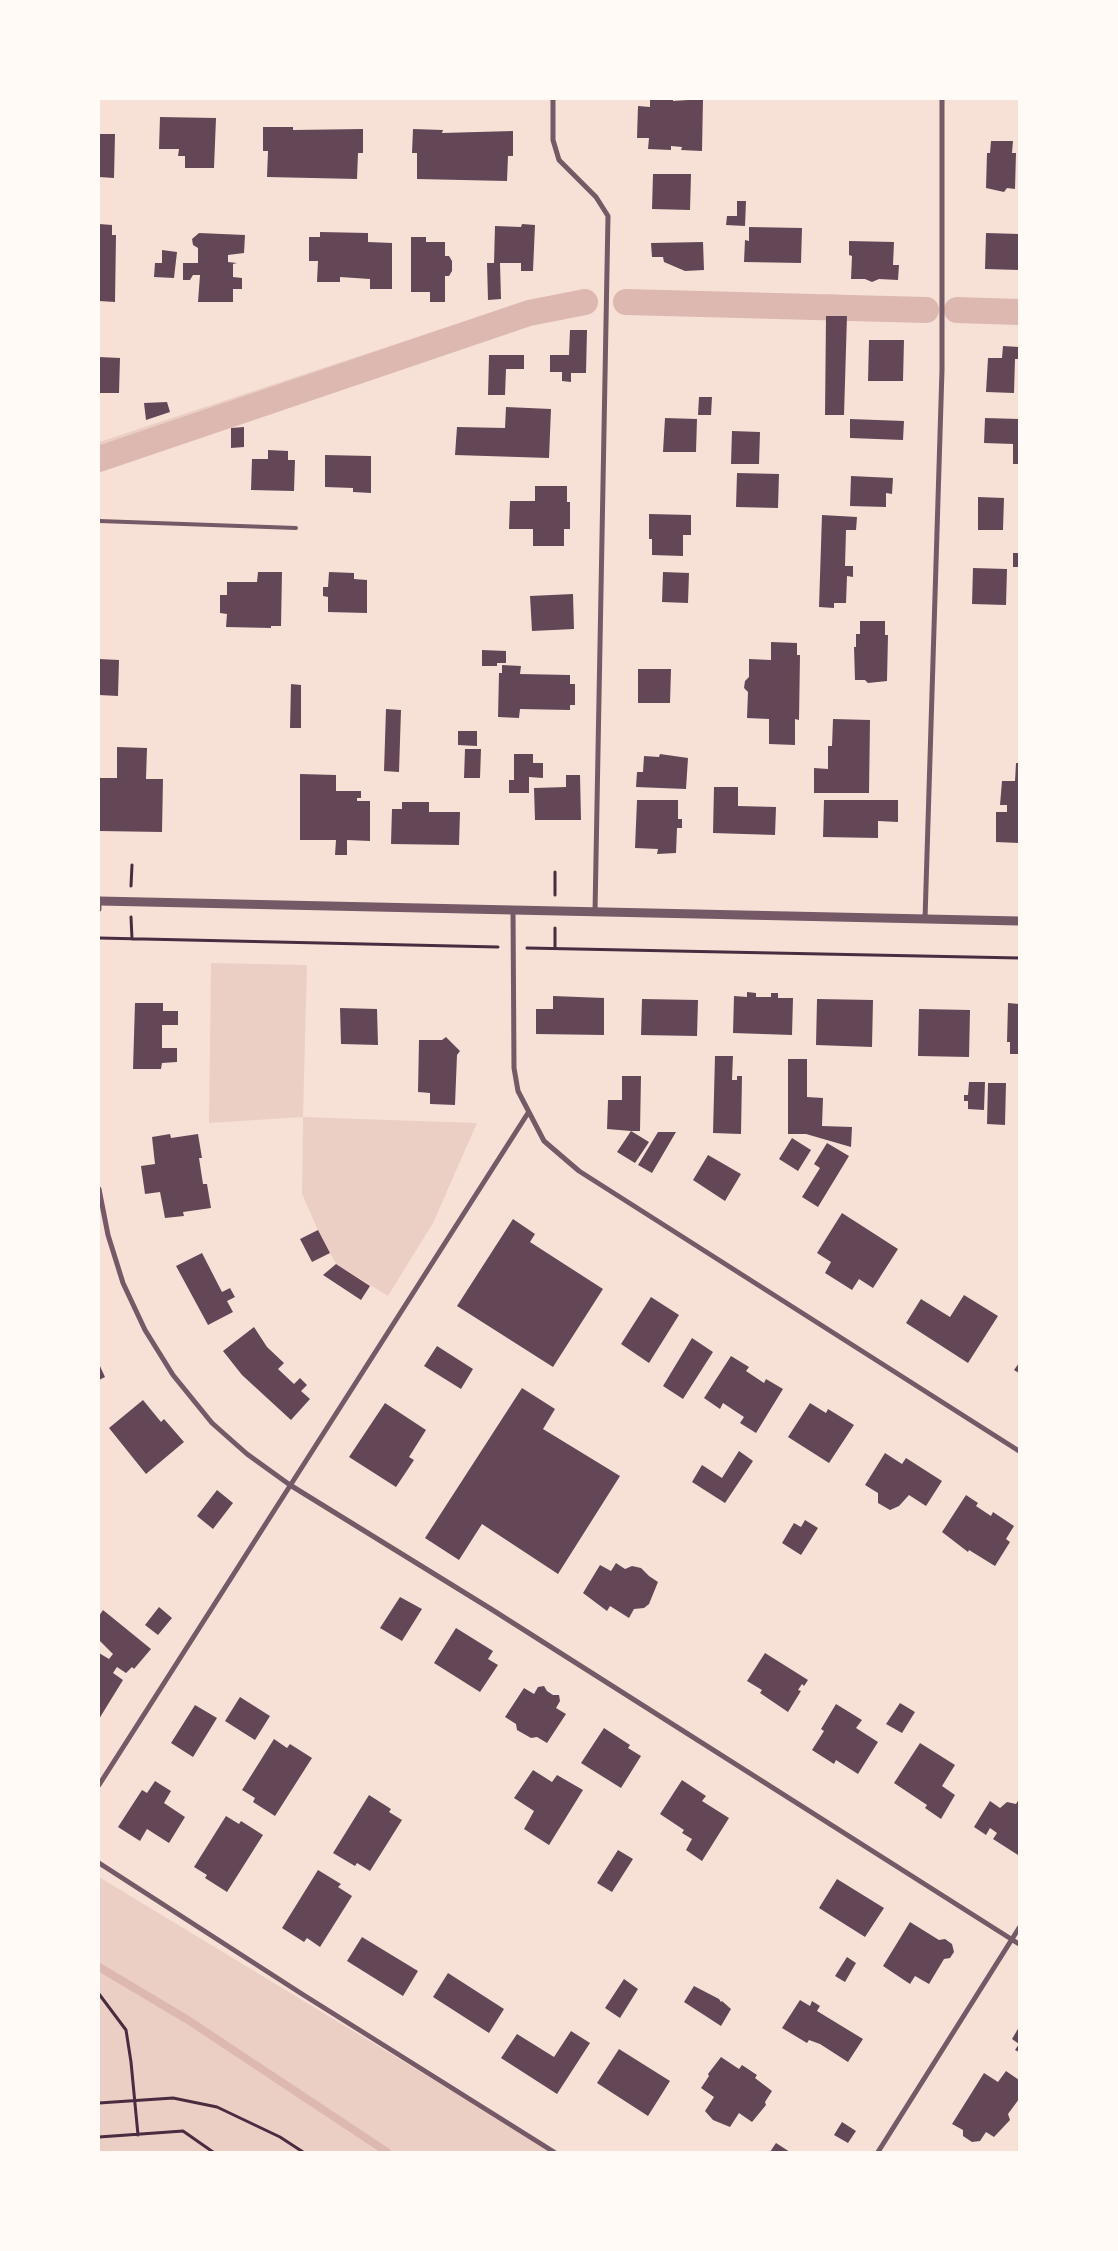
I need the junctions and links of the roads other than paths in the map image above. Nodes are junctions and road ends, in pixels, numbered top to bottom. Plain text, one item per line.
1 (553, 99) edge
2 (942, 99) edge
3 (99, 521) edge
4 (296, 528) dead end
5 (99, 901) edge
6 (99, 909) edge
7 (513, 909) junction
8 (594, 912) junction
9 (924, 919) junction
10 (1019, 921) edge
11 (528, 1113) junction
12 (99, 1189) edge
13 (1019, 1451) edge
14 (290, 1485) junction
15 (99, 1785) edge
16 (99, 1863) edge
17 (1019, 1928) edge
18 (1012, 1940) junction
19 (1019, 1944) edge
20 (554, 2152) edge
21 (878, 2152) edge

1 - 8 street
2 - 9 street
3 - 4 lane
5 - 6 street
5 - 7 street
7 - 8 street
7 - 11 street
8 - 9 street
9 - 10 street
11 - 13 street
11 - 14 street
12 - 14 street
14 - 15 street
14 - 18 street
16 - 20 street
17 - 18 street
18 - 19 street
18 - 21 street

